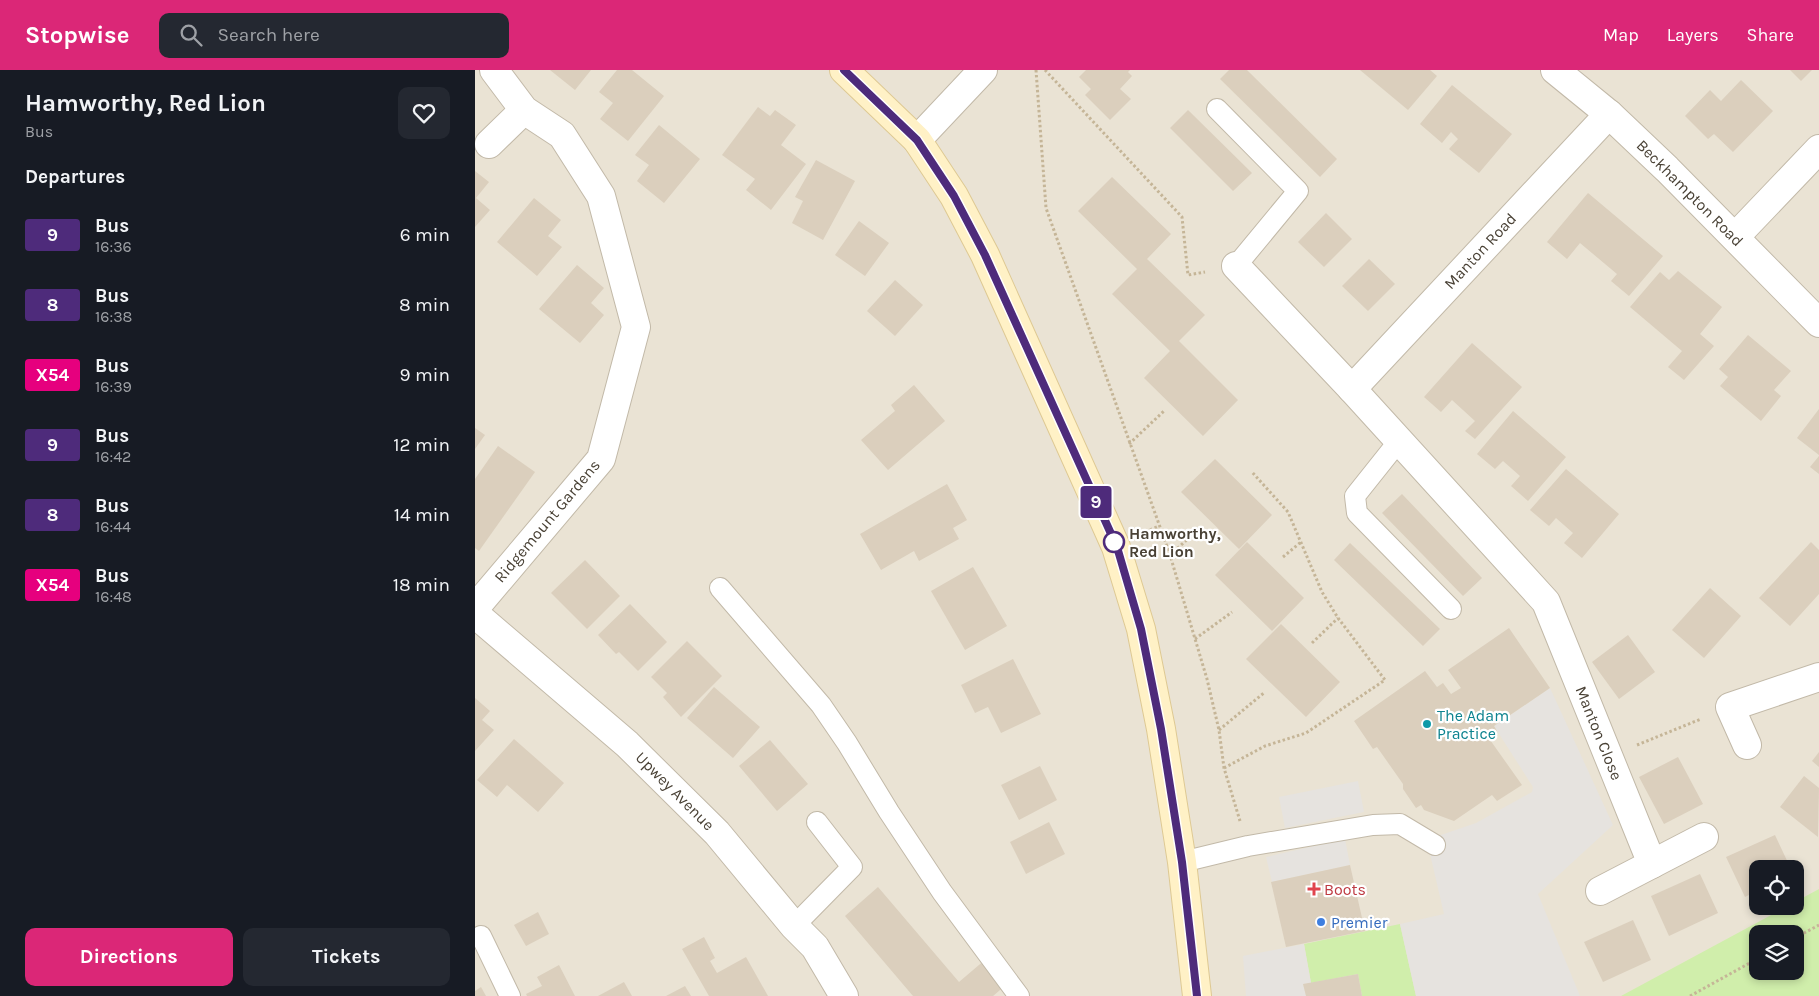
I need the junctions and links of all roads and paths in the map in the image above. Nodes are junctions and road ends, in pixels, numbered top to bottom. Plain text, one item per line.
1 (494, 70) edge
2 (844, 70) edge
3 (983, 70) edge
4 (1036, 70) edge
5 (1045, 70) edge
6 (1555, 70) edge
7 (1217, 109) dead end
8 (524, 110) junction
9 (1609, 114) junction
10 (917, 140) junction
11 (489, 144) dead end
12 (1819, 149) edge
13 (1735, 237) junction
14 (1236, 266) junction
15 (1819, 323) edge
16 (1352, 389) junction
17 (1164, 411) dead end
18 (1398, 442) junction
19 (1129, 444) junction
20 (1252, 472) dead end
21 (1159, 526) junction
22 (1201, 527) dead end
23 (1150, 530) dead end
24 (1301, 542) junction
25 (1169, 555) junction
26 (1283, 557) dead end
27 (720, 588) dead end
28 (475, 608) edge
29 (1451, 609) dead end
30 (1232, 612) dead end
31 (475, 614) edge
32 (1338, 618) junction
33 (1195, 639) junction
34 (1312, 643) dead end
35 (1819, 677) edge
36 (1265, 692) dead end
37 (1730, 707) junction
38 (1219, 730) junction
39 (1747, 745) dead end
40 (1609, 757) junction
41 (1224, 768) junction
42 (817, 822) dead end
43 (1240, 822) dead end
44 (1704, 837) dead end
45 (1435, 845) dead end
46 (1182, 862) junction
47 (1652, 864) junction
48 (1600, 891) dead end
49 (1819, 925) edge
50 (794, 926) junction
51 (1804, 933) edge
52 (481, 936) dead end
53 (1749, 963) edge
54 (510, 996) edge
55 (844, 996) edge
56 (1019, 996) edge
57 (1197, 996) edge
58 (1690, 996) edge

1 - 8 street, Ridgemount Gardens
2 - 10 main road
3 - 10 street
4 - 19 path
5 - 14 path
6 - 9 street, Beckhampton Road
7 - 14 lane
8 - 11 street
8 - 28 street, Ridgemount Gardens
9 - 13 street, Beckhampton Road
9 - 16 street, Manton Road
10 - 46 main road
12 - 13 street
13 - 15 street, Beckhampton Road
14 - 16 street
16 - 18 street
17 - 19 path
18 - 29 lane
18 - 40 street, Manton Close
19 - 21 path
20 - 24 path
21 - 23 path
21 - 25 path
22 - 25 path
24 - 26 path
24 - 32 path
25 - 33 path
27 - 56 lane
30 - 33 path
31 - 50 street, Upwey Avenue
32 - 34 path
32 - 41 path
33 - 38 path
35 - 37 street
36 - 38 path
37 - 39 street
37 - 40 path
38 - 41 path
40 - 47 street, Manton Close
41 - 43 path
42 - 50 lane
44 - 47 street
45 - 46 lane
46 - 57 main road
47 - 48 street
49 - 51 path
50 - 55 street, Upwey Avenue
52 - 54 lane
53 - 58 path

